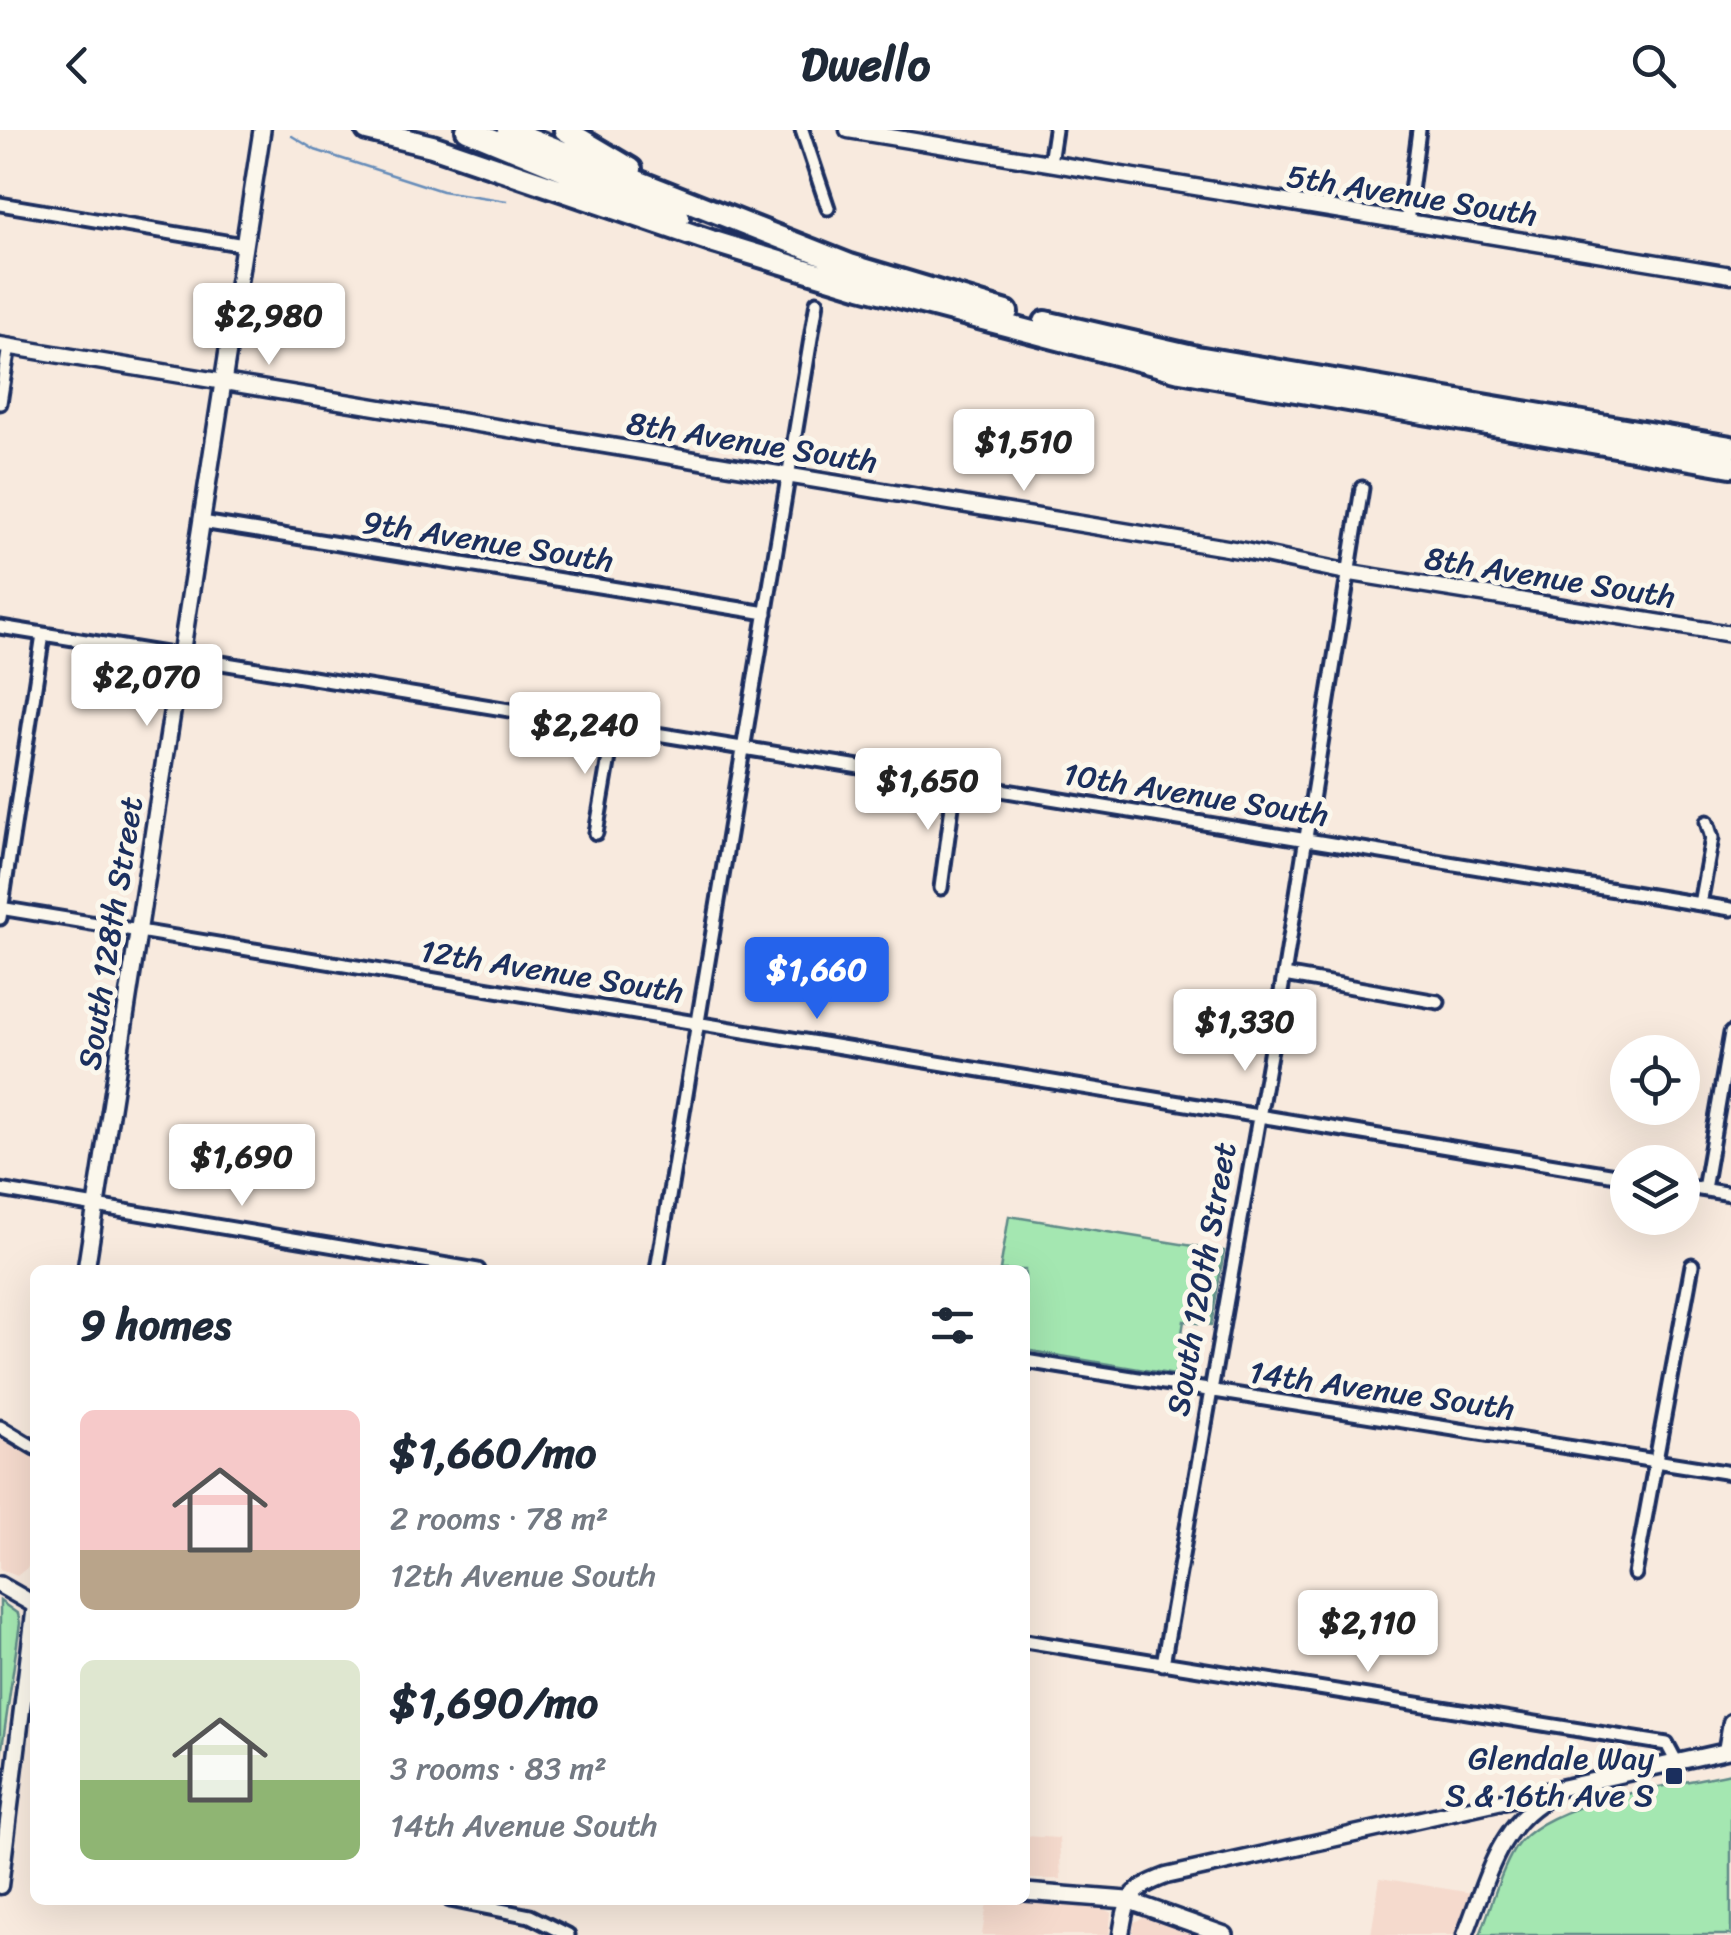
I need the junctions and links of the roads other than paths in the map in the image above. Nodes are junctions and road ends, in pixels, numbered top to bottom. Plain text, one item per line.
1 (262, 130) edge
2 (368, 130) edge
3 (467, 130) edge
4 (508, 130) edge
5 (565, 130) edge
6 (802, 130) edge
7 (848, 130) edge
8 (1056, 130) edge
9 (1419, 130) edge
10 (1050, 163) junction
11 (0, 204) edge
12 (828, 208) dead end
13 (1407, 222) junction
14 (774, 235) junction
15 (244, 245) junction
16 (811, 271) junction
17 (1731, 275) edge
18 (817, 302) dead end
19 (4, 346) edge
20 (222, 382) junction
21 (0, 403) edge
22 (1731, 447) edge
23 (1731, 466) edge
24 (788, 475) junction
25 (1362, 488) dead end
26 (202, 522) junction
27 (1351, 574) junction
28 (766, 614) junction
29 (0, 627) edge
30 (43, 634) junction
31 (1731, 634) edge
32 (180, 656) junction
33 (614, 728) junction
34 (742, 749) junction
35 (955, 784) junction
36 (1706, 822) dead end
37 (596, 833) dead end
38 (1306, 840) junction
39 (941, 888) dead end
40 (1700, 904) junction
41 (1731, 910) edge
42 (0, 911) edge
43 (139, 932) junction
44 (1284, 976) junction
45 (1438, 1002) dead end
46 (698, 1024) junction
47 (1731, 1034) edge
48 (1258, 1116) junction
49 (1610, 1174) edge
50 (1700, 1188) edge
51 (1704, 1189) junction
52 (0, 1190) edge
53 (1731, 1194) edge
54 (96, 1205) junction
55 (87, 1265) edge
56 (449, 1265) edge
57 (659, 1265) edge
58 (1692, 1265) dead end
59 (1030, 1362) edge
60 (1210, 1392) junction
61 (0, 1427) edge
62 (30, 1445) edge
63 (1658, 1460) junction
64 (1731, 1473) edge
65 (1635, 1574) dead end
66 (0, 1586) edge
67 (30, 1602) edge
68 (1030, 1642) edge
69 (30, 1646) edge
70 (1163, 1664) junction
71 (22, 1712) junction
72 (30, 1718) edge
73 (1731, 1722) edge
74 (1729, 1751) edge
75 (1676, 1761) junction
76 (1594, 1781) junction
77 (1468, 1810) junction
78 (1518, 1818) junction
79 (0, 1886) edge
80 (1030, 1892) edge
81 (1128, 1900) junction
82 (475, 1905) edge
83 (556, 1931) edge
84 (568, 1935) edge
85 (1121, 1935) edge
86 (1225, 1935) edge
87 (1465, 1935) edge

1 - 15 main road, South 128th Street
2 - 16 highway
3 - 16 highway
4 - 14 highway
5 - 14 highway
6 - 12 street
7 - 10 street, 5th Avenue South
8 - 10 street
9 - 13 street
10 - 13 street, 5th Avenue South
11 - 15 street
13 - 17 street, 5th Avenue South
14 - 22 highway
15 - 20 main road, South 128th Street
16 - 23 highway
18 - 24 street
19 - 20 street, 8th Avenue South
19 - 21 street
20 - 24 street, 8th Avenue South
20 - 26 main road, South 128th Street
24 - 27 street, 8th Avenue South
24 - 28 street
25 - 27 street, South 120th Street
26 - 28 street, 9th Avenue South
26 - 32 main road, South 128th Street
27 - 31 street, 8th Avenue South
27 - 38 street, South 120th Street
28 - 34 street
29 - 30 street, 10th Avenue South
30 - 32 street, 10th Avenue South
30 - 42 street
32 - 33 street, 10th Avenue South
32 - 43 main road, South 128th Street
33 - 34 street, 10th Avenue South
33 - 37 street
34 - 35 street, 10th Avenue South
34 - 46 street
35 - 38 street, 10th Avenue South
35 - 39 street
36 - 40 street
38 - 40 street, 10th Avenue South
38 - 44 street, South 120th Street
40 - 41 street, 10th Avenue South
42 - 43 street, 12th Avenue South
43 - 46 street, 12th Avenue South
43 - 54 main road, South 128th Street
44 - 45 street
44 - 48 street, South 120th Street
46 - 48 street, 12th Avenue South
46 - 57 street
47 - 51 street
48 - 49 street, 12th Avenue South
48 - 60 street, South 120th Street
50 - 51 street
51 - 53 street
52 - 54 street
54 - 55 main road, South 128th Street
54 - 56 street
58 - 63 street
59 - 60 street, 14th Avenue South
60 - 63 street, 14th Avenue South
60 - 70 street, South 120th Street
61 - 62 street
63 - 64 street, 14th Avenue South
63 - 65 street
66 - 67 main road
68 - 70 street
69 - 71 street
70 - 75 street
71 - 72 street
71 - 79 street
73 - 74 street
74 - 75 street
75 - 76 street
76 - 77 street
76 - 78 street
77 - 78 street
77 - 81 street
78 - 87 street
80 - 81 main road
81 - 85 street
81 - 86 main road
82 - 83 street
83 - 84 street

